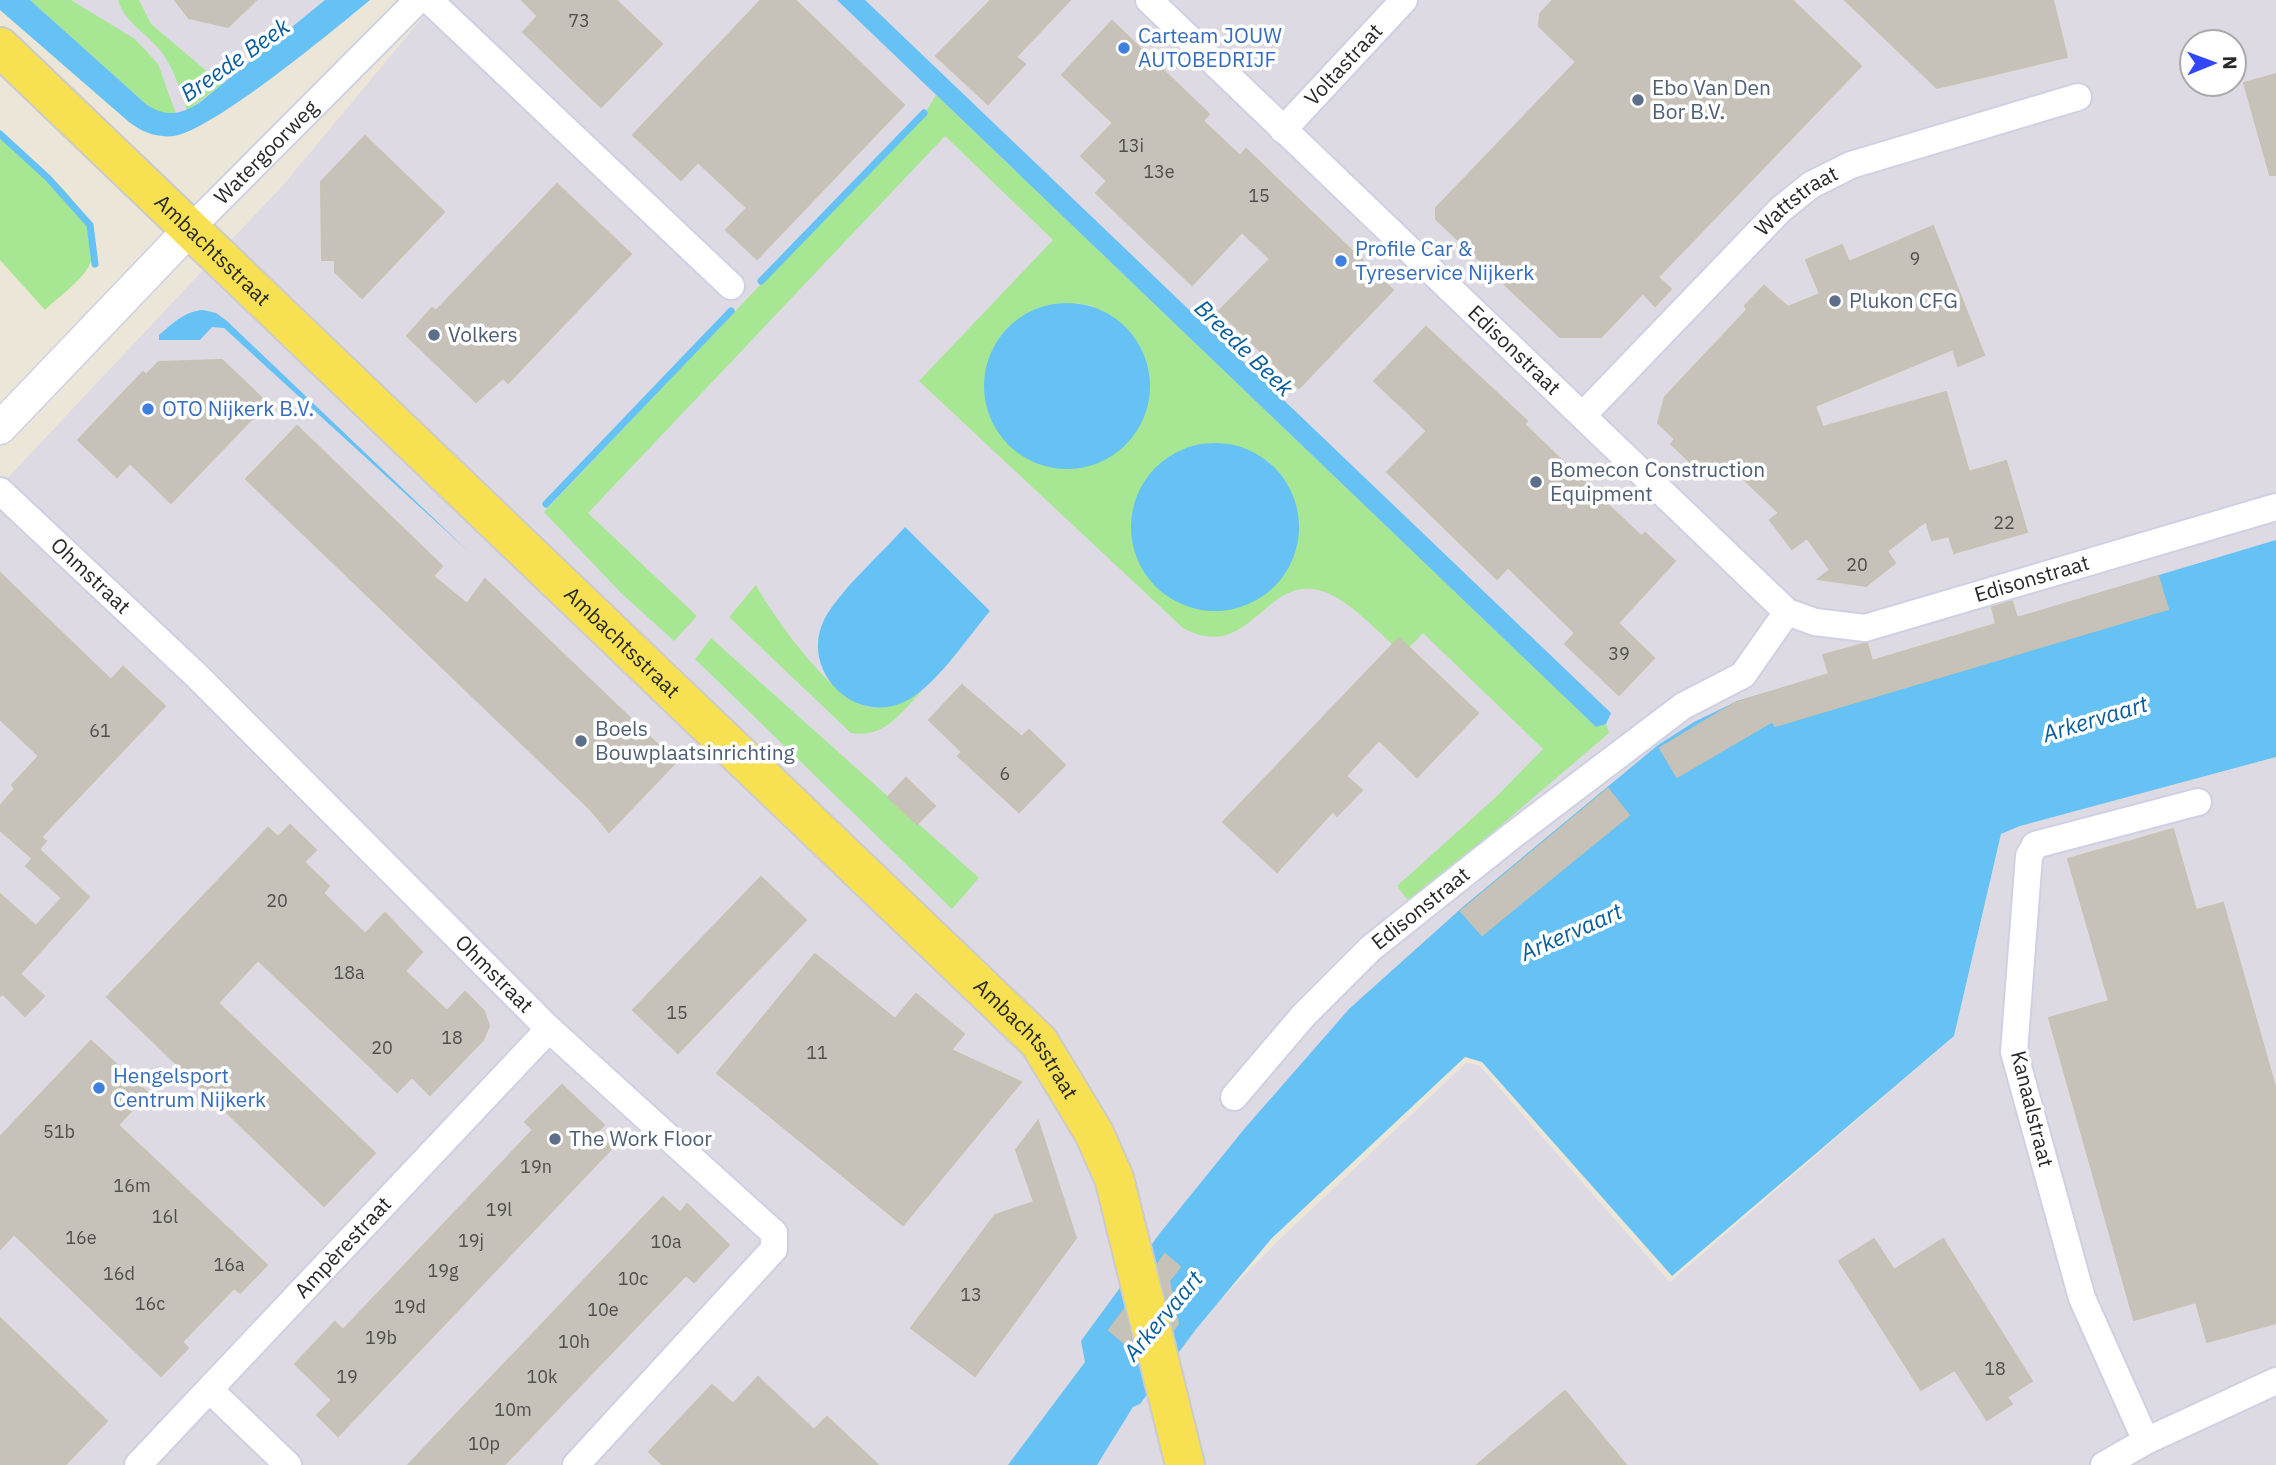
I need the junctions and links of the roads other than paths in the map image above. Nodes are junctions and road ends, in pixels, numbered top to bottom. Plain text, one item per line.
1 (418, 0) edge
2 (429, 0) edge
3 (1149, 0) edge
4 (1404, 0) edge
5 (0, 47) edge
6 (2078, 97) dead end
7 (1283, 130) junction
8 (190, 229) junction
9 (732, 286) dead end
10 (1583, 415) junction
11 (0, 428) edge
12 (0, 491) edge
13 (2276, 507) edge
14 (1787, 612) junction
15 (2198, 802) dead end
16 (549, 1029) junction
17 (1234, 1097) dead end
18 (2276, 1381) edge
19 (210, 1390) junction
20 (2146, 1441) junction
21 (138, 1465) edge
22 (288, 1465) edge
23 (576, 1465) edge
24 (1185, 1465) edge
25 (2104, 1465) edge

1 - 8 street, Watergoorweg
2 - 9 street
3 - 7 street, Edisonstraat
4 - 7 street, Voltastraat
5 - 8 main road, Ambachtsstraat
6 - 10 street, Wattstraat
7 - 10 street, Edisonstraat
8 - 11 street, Watergoorweg
8 - 24 main road, Ambachtsstraat
10 - 14 street, Edisonstraat
12 - 16 street, Ohmstraat
13 - 14 street, Edisonstraat
14 - 17 street, Edisonstraat
15 - 20 street, Kanaalstraat
16 - 19 street, Ampèrestraat
16 - 23 street, Ohmstraat
18 - 20 street
19 - 21 street, Ampèrestraat
19 - 22 street
20 - 25 street

